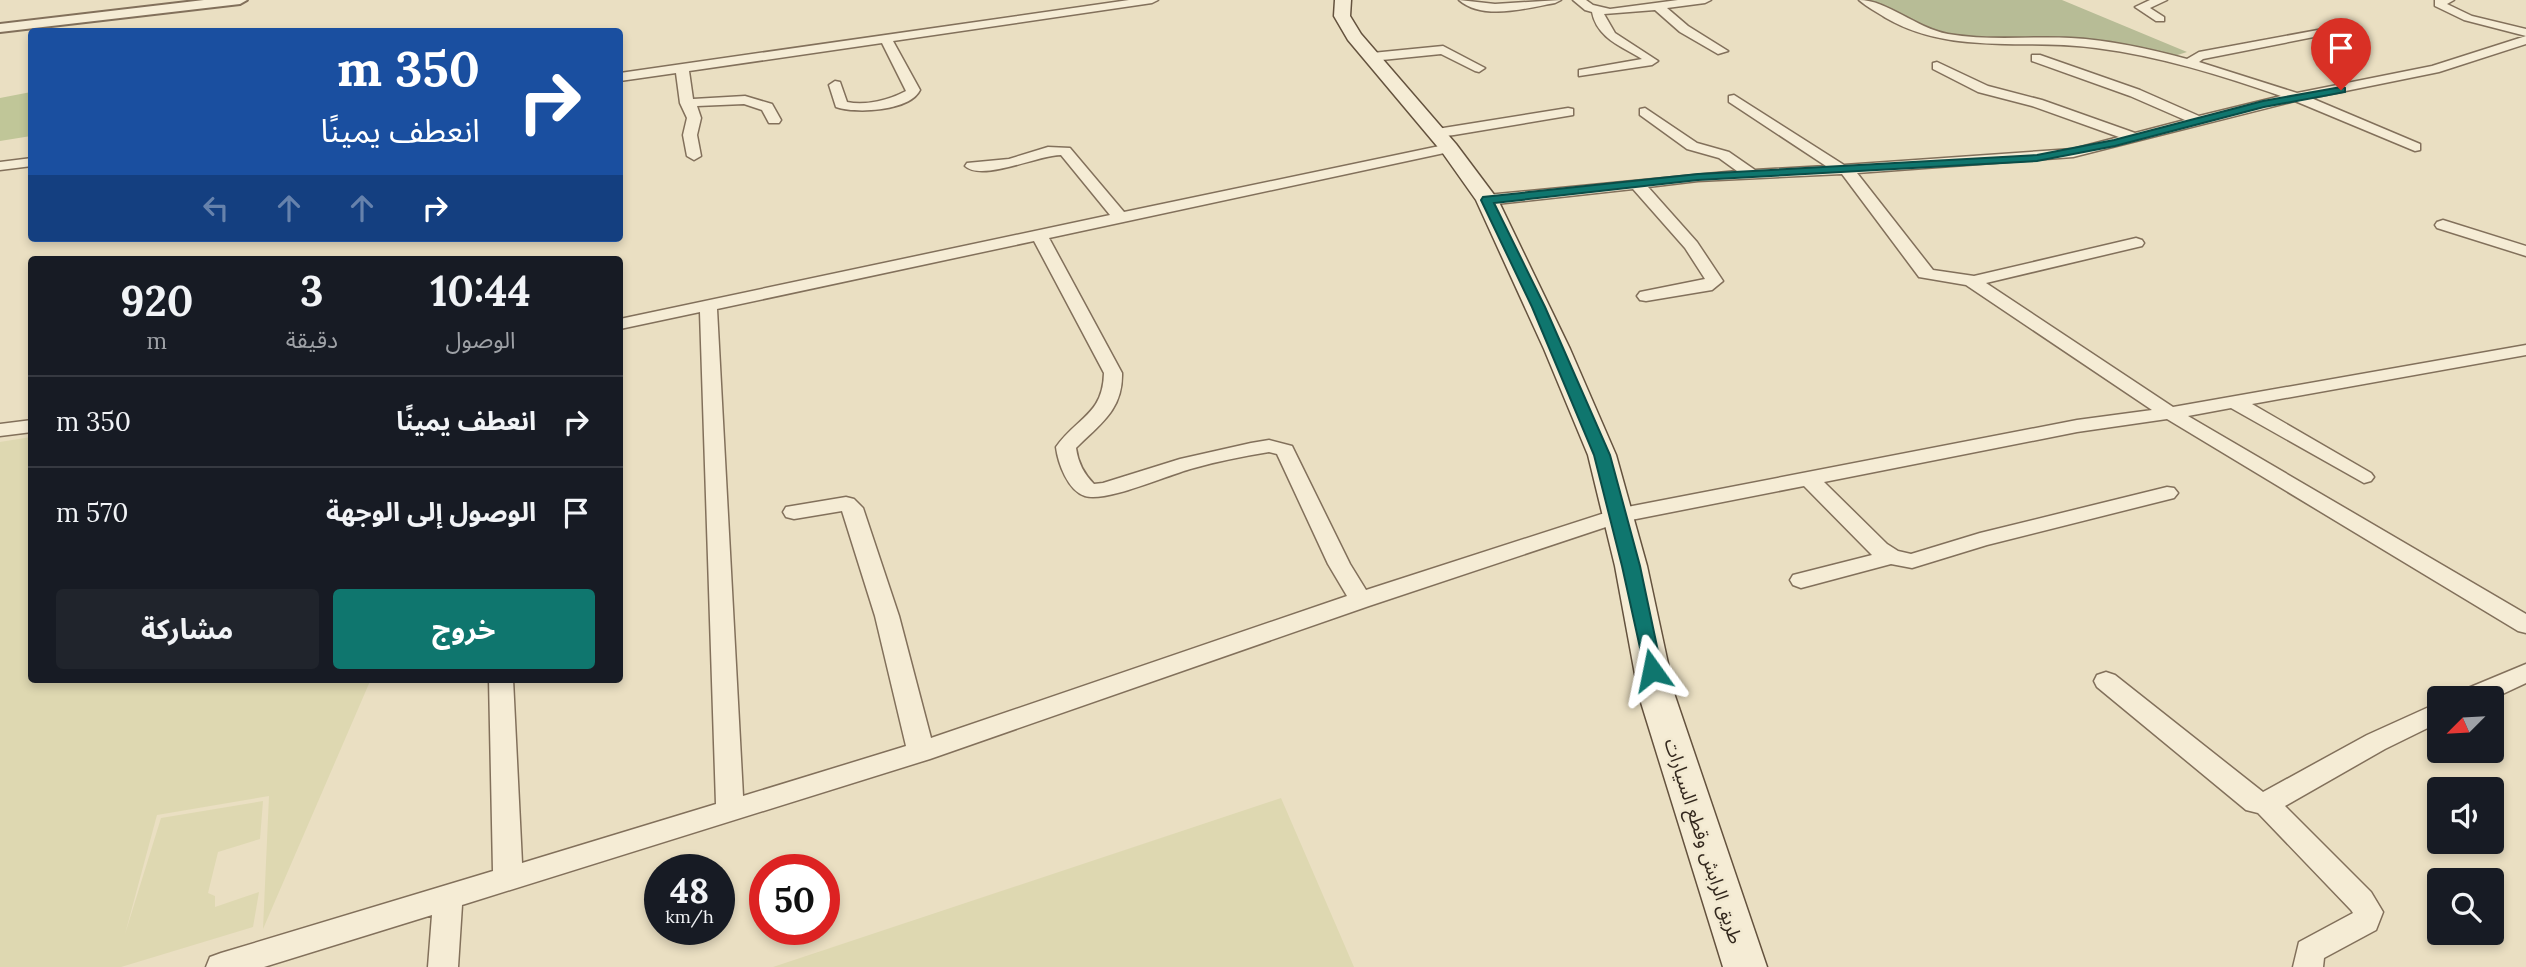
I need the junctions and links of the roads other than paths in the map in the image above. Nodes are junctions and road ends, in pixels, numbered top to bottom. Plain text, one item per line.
1 (240, 0) edge
2 (1152, 0) edge
3 (1343, 0) edge
4 (1465, 0) edge
5 (1555, 0) edge
6 (1579, 0) edge
7 (1704, 0) edge
8 (1865, 0) edge
9 (2161, 0) edge
10 (2448, 0) edge
11 (1657, 6) junction
12 (1598, 11) junction
13 (2160, 19) dead end
14 (0, 29) edge
15 (2330, 30) dead end
16 (2526, 33) edge
17 (886, 38) junction
18 (2526, 40) edge
19 (1721, 51) dead end
20 (1372, 57) junction
21 (2036, 58) dead end
22 (2188, 65) junction
23 (1937, 66) dead end
24 (682, 68) junction
25 (1479, 68) dead end
26 (1583, 73) dead end
27 (623, 77) edge
28 (835, 85) dead end
29 (2303, 98) junction
30 (1734, 99) dead end
31 (689, 104) junction
32 (1568, 112) dead end
33 (1645, 112) dead end
34 (774, 120) dead end
35 (2196, 120) junction
36 (2136, 138) junction
37 (1443, 140) junction
38 (2415, 147) dead end
39 (694, 156) dead end
40 (28, 162) edge
41 (0, 166) edge
42 (972, 166) dead end
43 (1844, 169) junction
44 (1753, 175) junction
45 (1636, 183) junction
46 (1487, 200) junction
47 (1120, 217) junction
48 (2443, 225) dead end
49 (1040, 236) junction
50 (2136, 243) dead end
51 (2526, 251) edge
52 (1972, 281) junction
53 (1646, 296) dead end
54 (708, 304) junction
55 (623, 323) edge
56 (2526, 350) edge
57 (2234, 402) junction
58 (2170, 413) junction
59 (28, 426) edge
60 (0, 430) edge
61 (2364, 477) dead end
62 (1809, 479) junction
63 (2166, 493) dead end
64 (794, 512) dead end
65 (1617, 516) junction
66 (1891, 557) junction
67 (1801, 580) dead end
68 (1361, 600) junction
69 (2526, 625) edge
70 (2526, 673) edge
71 (2106, 681) dead end
72 (501, 683) edge
73 (2497, 686) edge
74 (2427, 717) edge
75 (921, 752) junction
76 (2266, 804) junction
77 (730, 812) junction
78 (509, 879) junction
79 (448, 898) junction
80 (221, 967) edge
81 (443, 967) edge
82 (1745, 967) edge
83 (2308, 967) edge

1 - 14 street
2 - 17 street
3 - 20 main road, طريق الرابش وقطع السيارات
4 - 5 street
6 - 12 street
7 - 11 street
8 - 22 street
9 - 13 street
10 - 16 street
11 - 12 street
11 - 19 street
12 - 26 street
15 - 22 street
17 - 24 street
17 - 28 street
18 - 29 street
20 - 25 street
20 - 37 main road, طريق الرابش وقطع السيارات
21 - 35 street
22 - 29 street
23 - 36 street
24 - 27 street
24 - 31 street
29 - 35 street
29 - 38 street
30 - 43 street
31 - 34 street
31 - 39 street
32 - 37 street
33 - 44 street
35 - 36 street
36 - 43 street
37 - 46 main road, طريق الرابش وقطع السيارات
37 - 47 street
40 - 41 street
42 - 47 street
43 - 44 street
43 - 52 street
44 - 45 street
45 - 46 street
45 - 53 street
46 - 65 main road, طريق الرابش وقطع السيارات
47 - 49 street
48 - 51 street
49 - 54 street
49 - 68 street
50 - 52 street
52 - 58 street
54 - 55 street
54 - 77 street
56 - 57 street
57 - 58 street
57 - 61 street
58 - 62 street
58 - 69 street
59 - 60 street
62 - 65 street
62 - 66 street
63 - 66 street
64 - 75 street
65 - 68 street
65 - 82 main road, طريق الرابش وقطع السيارات
66 - 67 street
68 - 75 street
70 - 73 street
71 - 76 street
72 - 78 street
74 - 76 street
75 - 77 street
76 - 83 street
77 - 78 street
78 - 79 street
79 - 80 street
79 - 81 street

